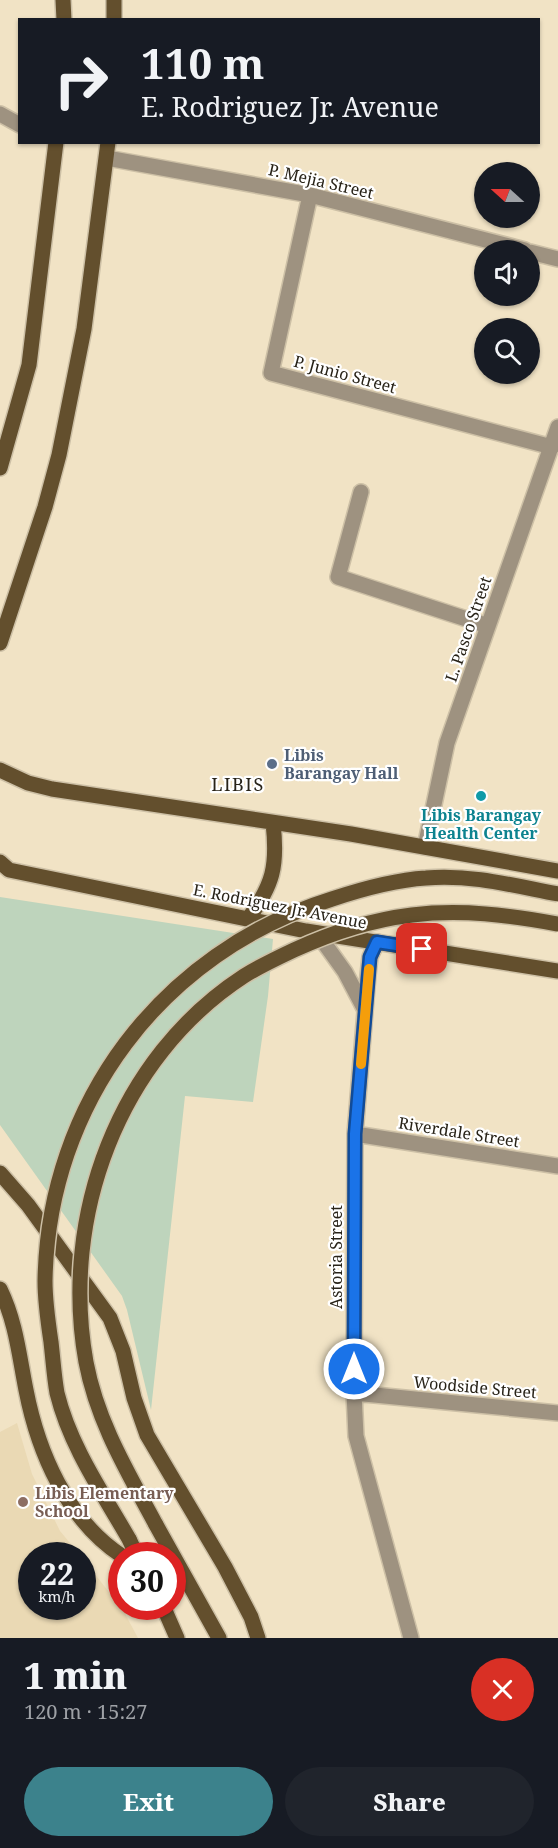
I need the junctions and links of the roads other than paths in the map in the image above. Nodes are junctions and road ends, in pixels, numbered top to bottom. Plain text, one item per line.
1 (63, 0) edge
2 (114, 0) edge
3 (64, 18) edge
4 (114, 18) edge
5 (0, 114) edge
6 (18, 124) edge
7 (54, 144) edge
8 (107, 150) edge
9 (310, 195) junction
10 (486, 240) edge
11 (540, 254) edge
12 (558, 259) edge
13 (558, 427) edge
14 (552, 447) junction
15 (0, 468) edge
16 (361, 492) dead end
17 (488, 626) junction
18 (0, 643) edge
19 (0, 770) edge
20 (273, 823) junction
21 (425, 847) junction
22 (3, 867) edge
23 (558, 871) edge
24 (558, 894) edge
25 (248, 919) junction
26 (558, 924) edge
27 (317, 933) junction
28 (377, 942) junction
29 (558, 971) edge
30 (366, 1013) junction
31 (355, 1134) junction
32 (0, 1163) edge
33 (558, 1166) edge
34 (0, 1173) edge
35 (28, 1205) junction
36 (0, 1289) edge
37 (354, 1393) junction
38 (558, 1413) edge
39 (130, 1542) edge
40 (108, 1544) edge
41 (169, 1620) edge
42 (177, 1638) edge
43 (219, 1638) edge
44 (258, 1638) edge
45 (411, 1638) edge

1 - 3 main road
2 - 4 main road
5 - 6 street
7 - 15 main road
8 - 9 street, P. Mejia Street
8 - 18 main road
9 - 10 street, P. Mejia Street
9 - 14 street, P. Junio Street
11 - 12 street
13 - 14 street, L. Pasco Street
14 - 17 street, L. Pasco Street
16 - 17 street
17 - 21 street, L. Pasco Street
19 - 20 main road
20 - 21 main road
20 - 25 main road
21 - 23 main road
22 - 25 main road, E. Rodriguez Jr. Avenue
24 - 39 main road, bridge
25 - 27 main road, E. Rodriguez Jr. Avenue
26 - 43 main road, bridge
27 - 28 main road, E. Rodriguez Jr. Avenue
27 - 30 street
28 - 29 main road, E. Rodriguez Jr. Avenue
28 - 30 street, Astoria Street
30 - 31 street, Astoria Street
31 - 33 street, Riverdale Street
31 - 37 street, Astoria Street
32 - 35 main road
34 - 35 main road
35 - 44 main road
36 - 40 main road
37 - 38 street, Woodside Street
37 - 45 street, Astoria Street
41 - 42 main road

